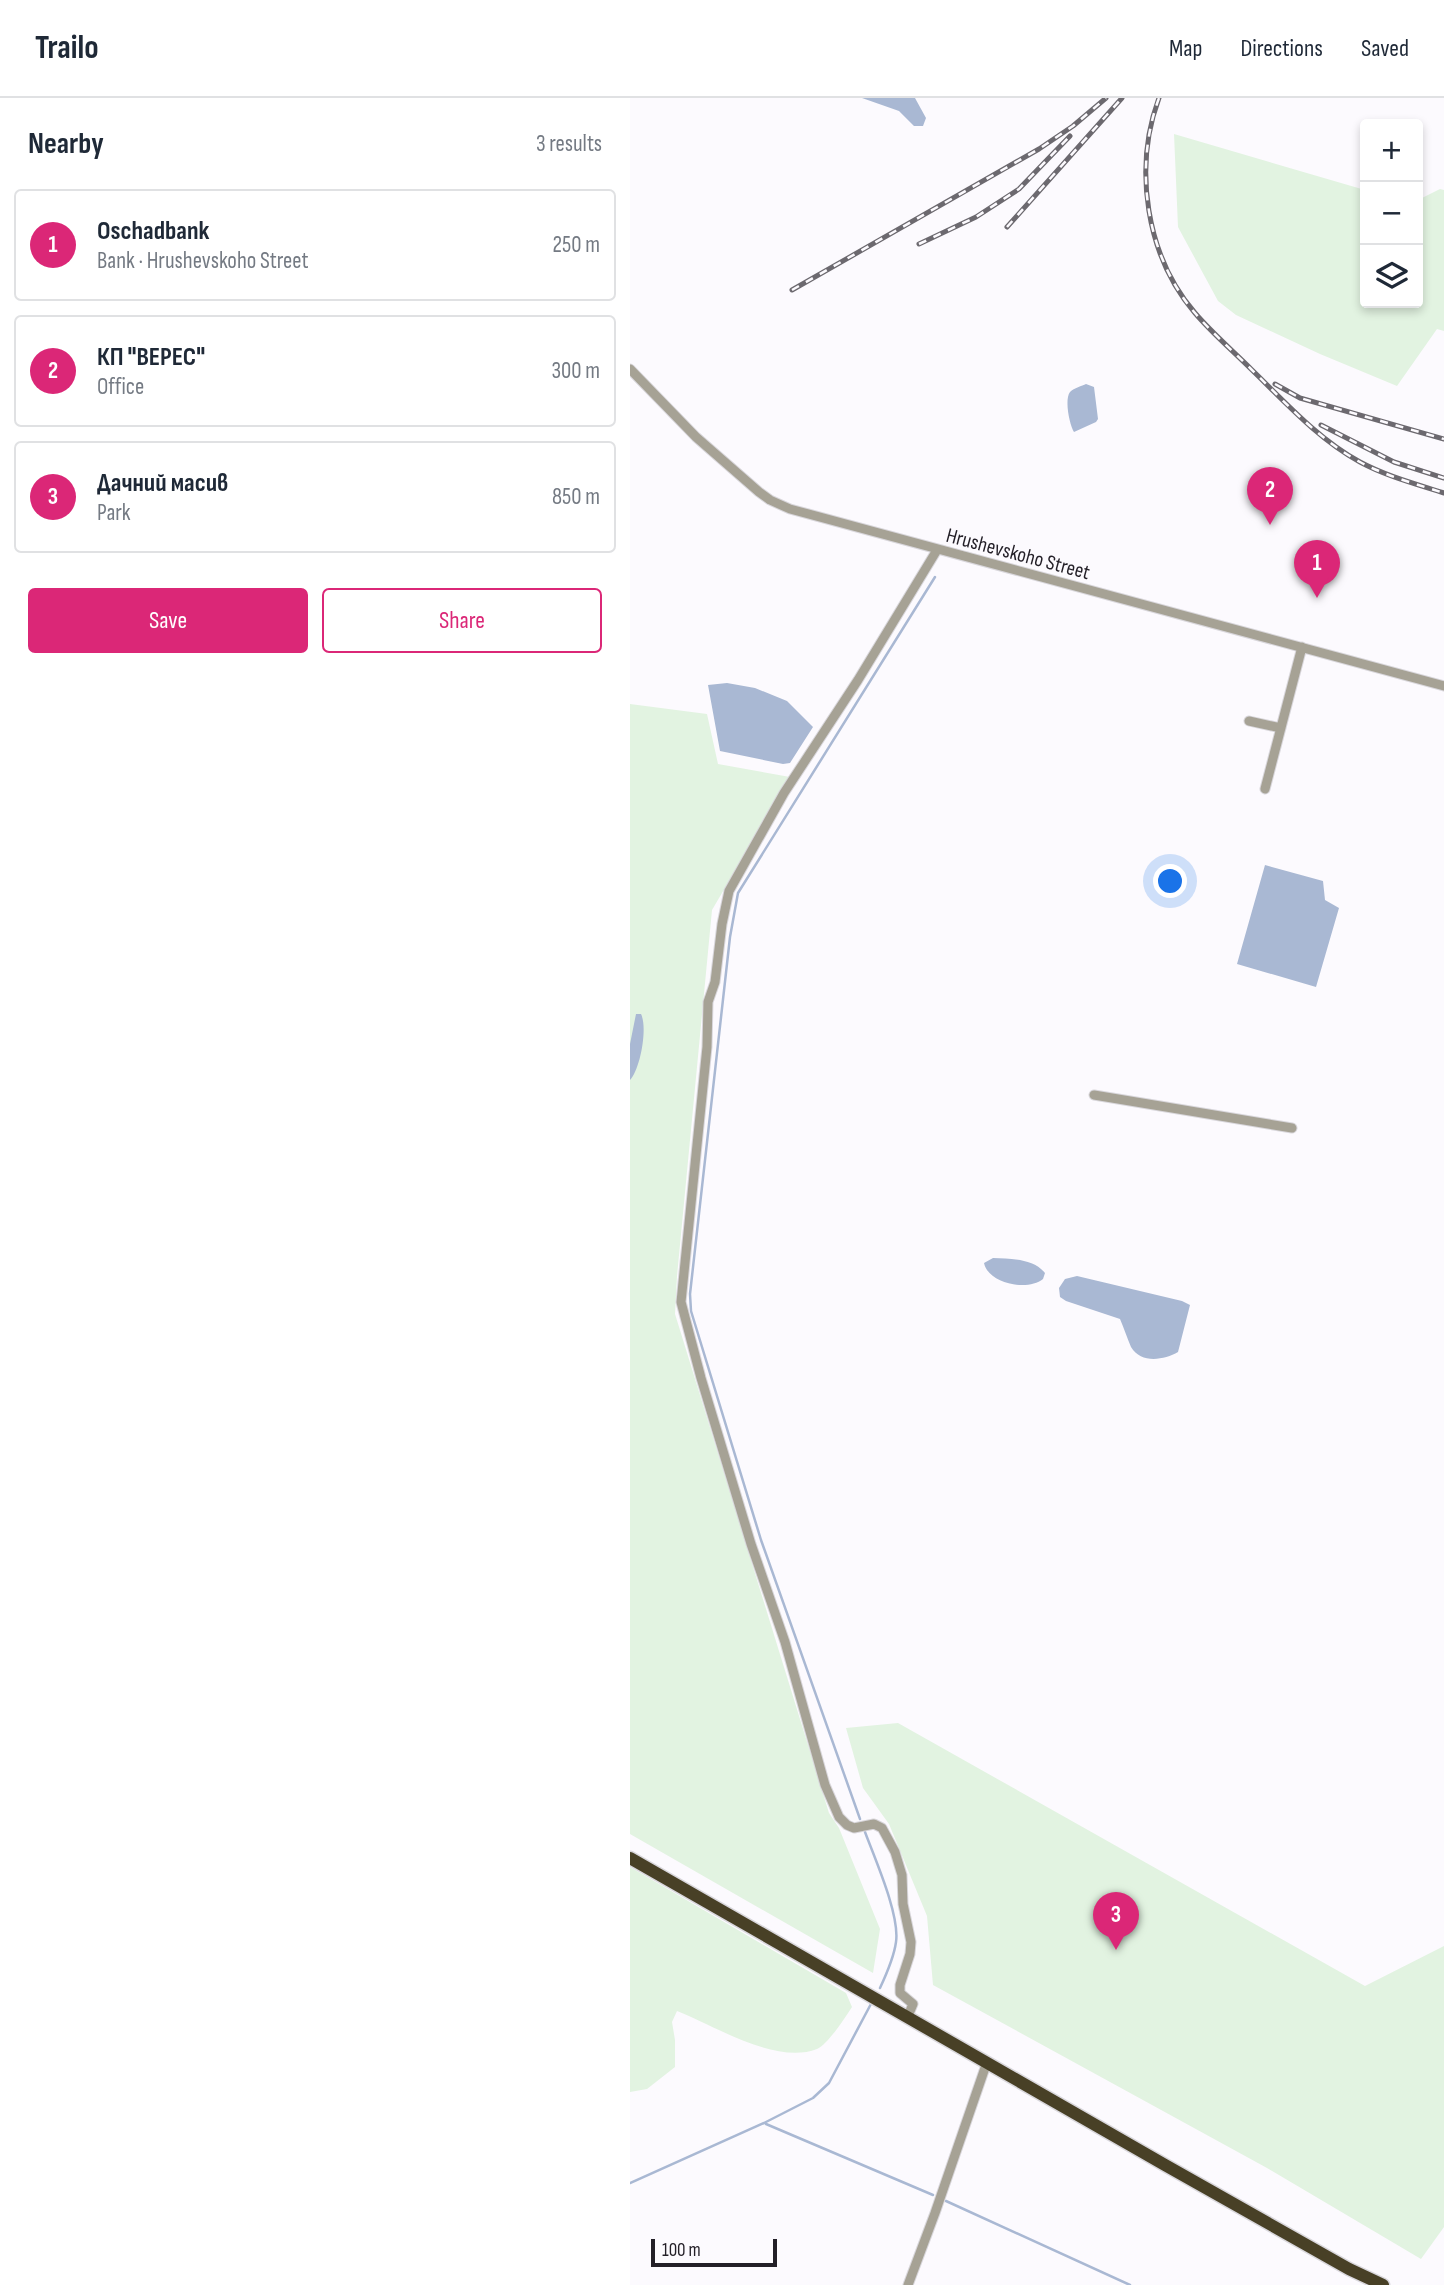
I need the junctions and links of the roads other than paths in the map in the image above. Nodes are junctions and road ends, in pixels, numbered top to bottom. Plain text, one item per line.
1 (630, 369) edge
2 (937, 550) junction
3 (1302, 647) junction
4 (1444, 687) edge
5 (1249, 721) dead end
6 (1281, 728) junction
7 (1265, 789) dead end
8 (1094, 1095) dead end
9 (1292, 1128) dead end
10 (630, 1858) edge
11 (908, 2016) junction
12 (987, 2062) junction
13 (908, 2285) edge
14 (1383, 2285) edge

1 - 2 street, Hrushevskoho Street
2 - 3 street, Hrushevskoho Street
2 - 11 street
3 - 4 street, Hrushevskoho Street
3 - 6 street
5 - 6 street
6 - 7 street
8 - 9 street
10 - 11 highway
11 - 12 highway
12 - 13 street
12 - 14 highway

